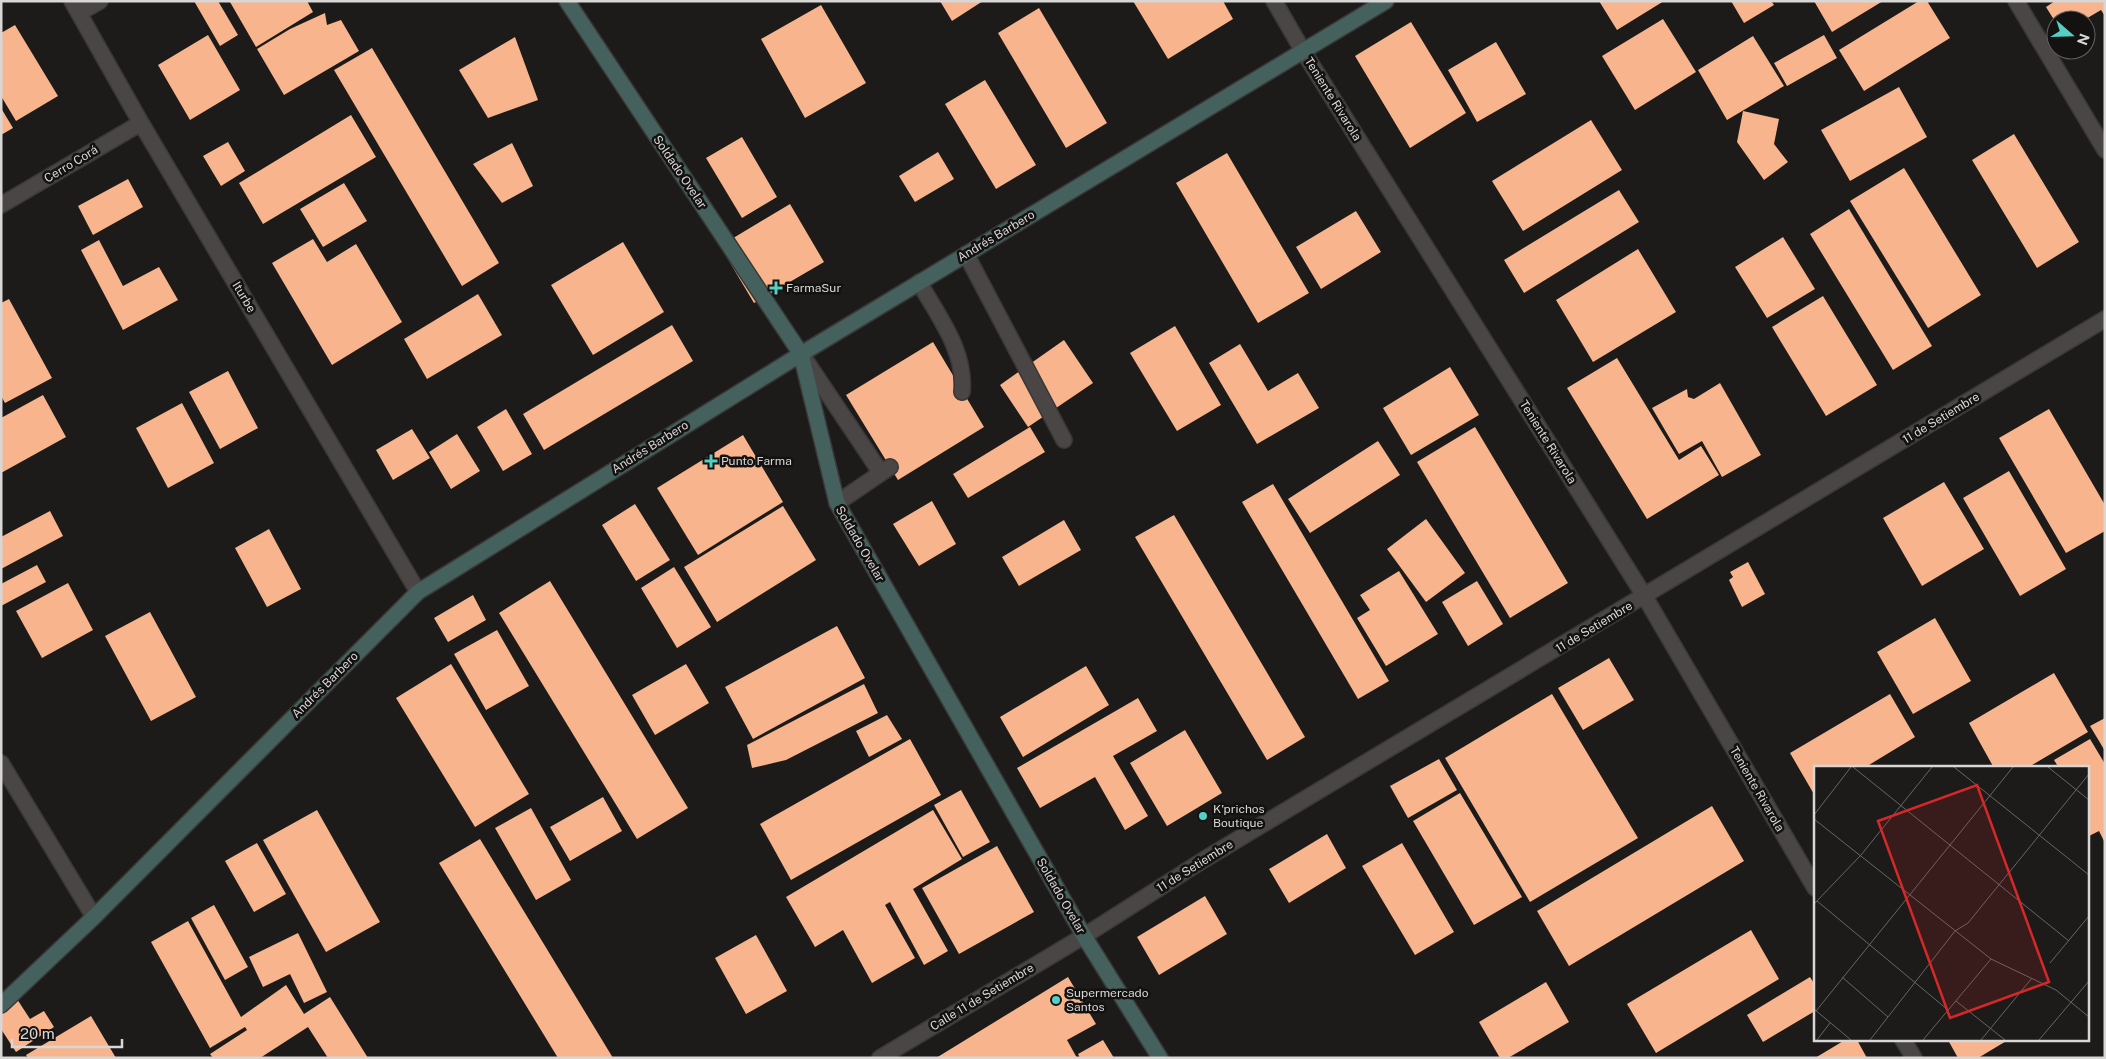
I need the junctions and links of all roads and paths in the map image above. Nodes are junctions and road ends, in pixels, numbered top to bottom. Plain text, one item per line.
1 (100, 1) edge
2 (566, 1) edge
3 (1274, 1) edge
4 (1386, 1) edge
5 (2016, 1) edge
6 (75, 7) edge
7 (1303, 51) junction
8 (141, 123) junction
9 (2105, 150) edge
10 (1, 205) edge
11 (966, 254) junction
12 (919, 282) junction
13 (2105, 319) edge
14 (801, 354) junction
15 (962, 392) dead end
16 (1064, 440) dead end
17 (837, 503) junction
18 (418, 592) junction
19 (1644, 597) junction
20 (1, 763) edge
21 (1814, 886) edge
22 (94, 917) junction
23 (1084, 936) junction
24 (1, 1005) edge
25 (1904, 1042) edge
26 (880, 1058) edge
27 (1160, 1058) edge
28 (1914, 1058) edge

1 - 6 street
2 - 14 main road, Soldado Ovelar
3 - 7 street, Teniente Rivarola
4 - 7 main road, Andrés Barbero
5 - 9 street
6 - 8 street, Iturbe
7 - 11 main road, Andrés Barbero
7 - 19 street, Teniente Rivarola
8 - 10 street, Cerro Corá
8 - 18 street, Iturbe
11 - 12 main road, Andrés Barbero
11 - 16 street
12 - 14 main road, Andrés Barbero
12 - 15 street
13 - 19 street, 11 de Setiembre
14 - 17 main road, Soldado Ovelar
14 - 17 street
14 - 18 main road, Andrés Barbero
17 - 23 main road, Soldado Ovelar
18 - 22 main road, Andrés Barbero
19 - 21 street, Teniente Rivarola
19 - 23 street, 11 de Setiembre
20 - 22 street
22 - 24 main road, Andrés Barbero
23 - 26 street, Calle 11 de Setiembre
23 - 27 main road, Soldado Ovelar
25 - 28 street

